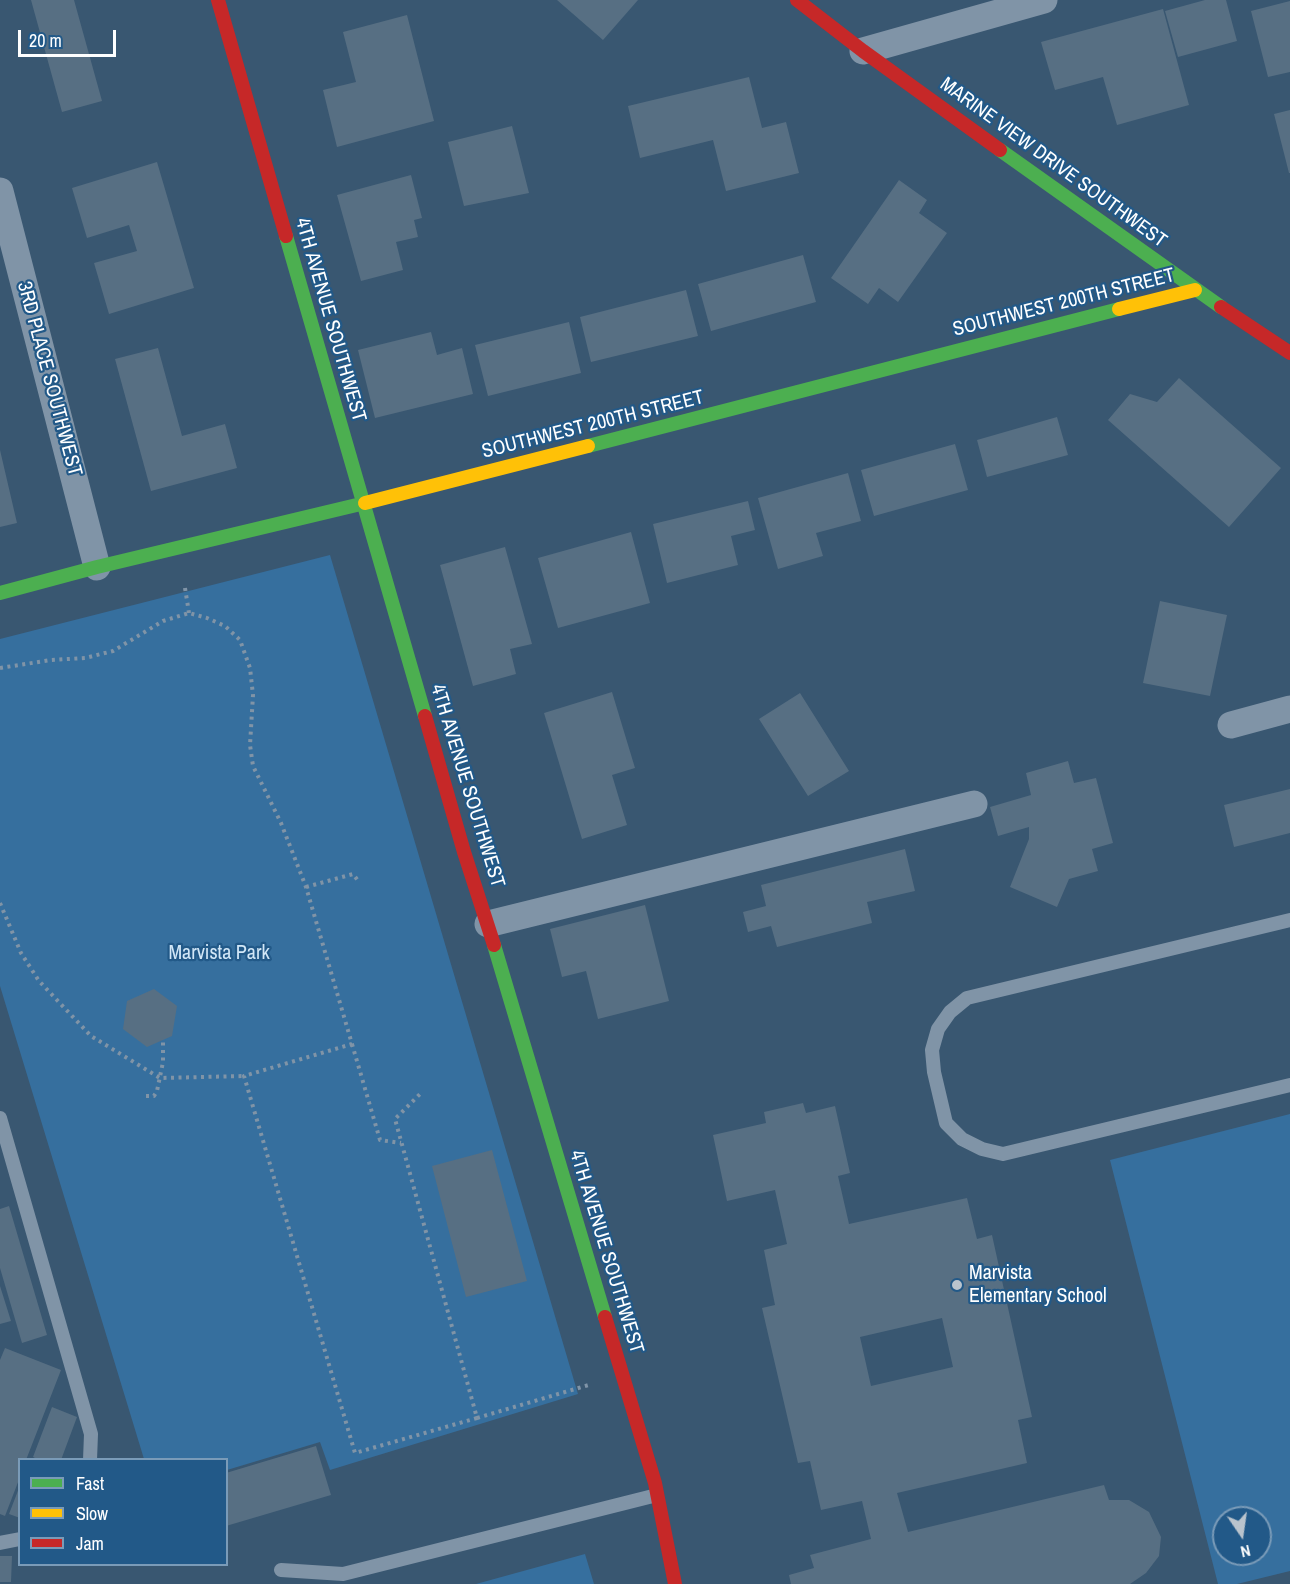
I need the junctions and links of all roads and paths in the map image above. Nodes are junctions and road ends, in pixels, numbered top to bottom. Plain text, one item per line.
1 (218, 0) edge
2 (796, 0) edge
3 (1044, 0) edge
4 (863, 51) junction
5 (0, 191) edge
6 (1195, 290) junction
7 (1290, 353) edge
8 (363, 504) junction
9 (97, 567) junction
10 (185, 588) dead end
11 (0, 593) edge
12 (189, 613) junction
13 (0, 668) edge
14 (1290, 709) edge
15 (1231, 725) dead end
16 (974, 804) dead end
17 (359, 882) dead end
18 (306, 887) junction
19 (0, 903) edge
20 (1290, 920) edge
21 (488, 924) junction
22 (162, 1040) dead end
23 (351, 1044) junction
24 (244, 1076) junction
25 (160, 1078) junction
26 (1290, 1085) edge
27 (420, 1094) dead end
28 (146, 1096) dead end
29 (0, 1118) edge
30 (401, 1143) junction
31 (622, 1375) junction
32 (477, 1418) junction
33 (90, 1458) edge
34 (657, 1495) junction
35 (18, 1539) edge
36 (0, 1543) edge
37 (281, 1570) dead end
38 (674, 1584) edge

1 - 8 street, 4TH AVENUE SOUTHWEST
2 - 4 street, MARINE VIEW DRIVE SOUTHWEST
3 - 4 street
4 - 6 street, MARINE VIEW DRIVE SOUTHWEST
5 - 9 street, 3RD PLACE SOUTHWEST
6 - 7 street, MARINE VIEW DRIVE SOUTHWEST
6 - 8 street, SOUTHWEST 200TH STREET
8 - 9 street, SOUTHWEST 200TH STREET
8 - 21 street, 4TH AVENUE SOUTHWEST
9 - 11 street, SOUTHWEST 200TH STREET
10 - 12 path
12 - 13 path
12 - 18 path
14 - 15 street
16 - 21 street
17 - 18 path
18 - 23 path
19 - 25 path
20 - 26 lane
21 - 31 street, 4TH AVENUE SOUTHWEST
22 - 25 path
23 - 24 path
23 - 30 path
24 - 25 path
24 - 32 path
25 - 28 path
27 - 30 path
29 - 33 lane
30 - 32 path
31 - 32 path
31 - 34 street, 4TH AVENUE SOUTHWEST
34 - 37 lane
34 - 38 street, 4TH AVENUE SOUTHWEST
35 - 36 lane

